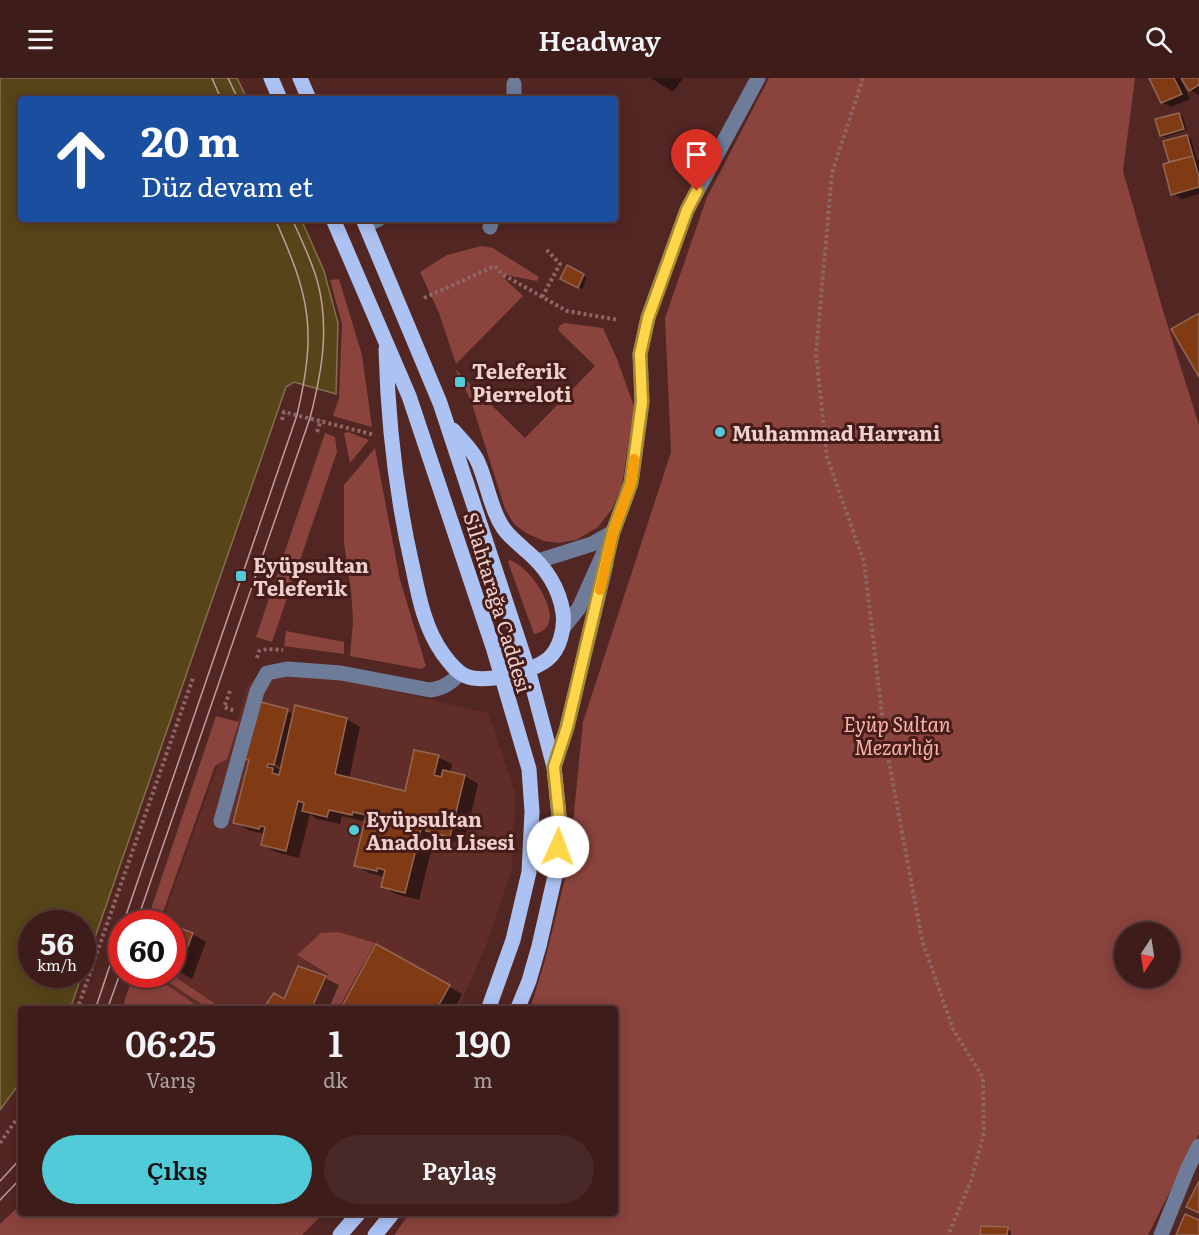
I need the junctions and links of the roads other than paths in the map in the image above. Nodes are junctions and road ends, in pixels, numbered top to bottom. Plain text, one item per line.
1 (271, 78) edge
2 (300, 78) edge
3 (758, 78) edge
4 (279, 96) edge
5 (308, 96) edge
6 (334, 222) edge
7 (369, 222) edge
8 (386, 340) junction
9 (447, 423) junction
10 (613, 532) junction
11 (538, 561) junction
12 (563, 628) junction
13 (528, 669) junction
14 (460, 673) junction
15 (502, 676) junction
16 (554, 767) junction
17 (221, 821) dead end
18 (490, 1006) edge
19 (520, 1006) edge
20 (1199, 1146) edge
21 (356, 1216) edge
22 (390, 1216) edge
23 (340, 1235) edge
24 (375, 1235) edge
25 (1161, 1235) edge

1 - 4 main road
2 - 5 main road
3 - 10 street
6 - 8 main road, Silahtarağa Caddesi
7 - 9 main road, Silahtarağa Caddesi
8 - 14 main road
8 - 15 main road, Silahtarağa Caddesi
9 - 11 main road
9 - 13 main road, Silahtarağa Caddesi
10 - 11 street
10 - 12 street
10 - 16 street
11 - 12 main road
12 - 13 main road
13 - 15 main road
13 - 16 main road, Silahtarağa Caddesi
14 - 15 main road
14 - 17 street
15 - 18 main road, Silahtarağa Caddesi
16 - 19 main road, Silahtarağa Caddesi
20 - 25 street
21 - 23 main road
22 - 24 main road

